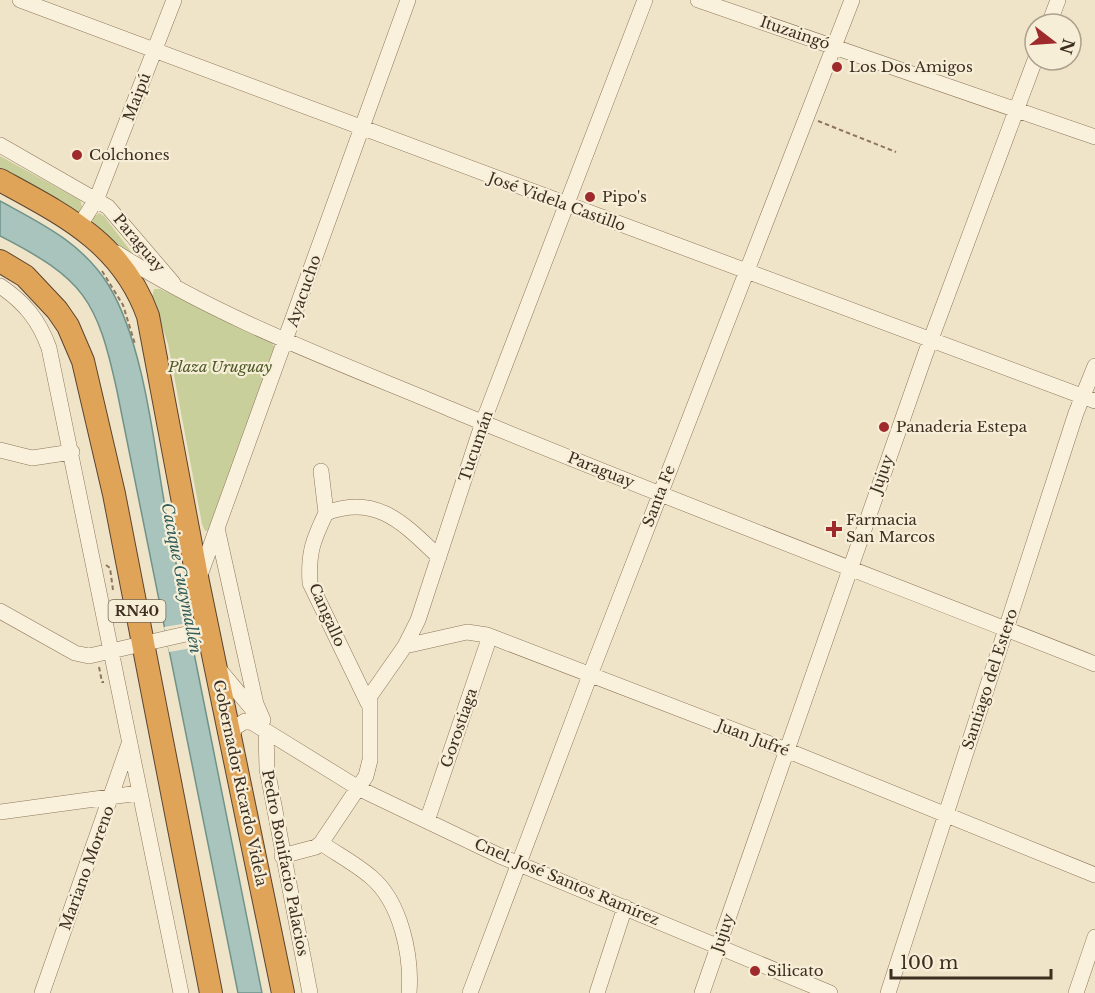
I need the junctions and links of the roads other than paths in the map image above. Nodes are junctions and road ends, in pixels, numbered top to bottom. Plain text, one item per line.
1 (20, 0) edge
2 (174, 0) edge
3 (408, 0) edge
4 (645, 0) edge
5 (698, 0) edge
6 (852, 0) edge
7 (834, 47) junction
8 (154, 51) junction
9 (1030, 72) edge
10 (1016, 110) junction
11 (360, 129) junction
12 (1095, 137) edge
13 (0, 145) edge
14 (0, 180) edge
15 (97, 198) junction
16 (565, 205) junction
17 (88, 232) junction
18 (0, 261) edge
19 (746, 272) junction
20 (0, 286) edge
21 (179, 289) junction
22 (930, 340) junction
23 (287, 341) junction
24 (1095, 366) edge
25 (1088, 399) edge
26 (483, 423) junction
27 (0, 450) edge
28 (72, 453) junction
29 (321, 471) dead end
30 (660, 494) junction
31 (326, 513) junction
32 (218, 528) junction
33 (439, 557) junction
34 (849, 567) junction
35 (198, 582) junction
36 (0, 610) edge
37 (1006, 629) junction
38 (199, 631) junction
39 (490, 636) junction
40 (143, 643) junction
41 (405, 646) junction
42 (112, 651) junction
43 (1095, 664) edge
44 (216, 665) junction
45 (590, 675) junction
46 (368, 703) junction
47 (265, 726) junction
48 (230, 737) junction
49 (130, 743) junction
50 (786, 750) junction
51 (360, 789) junction
52 (139, 793) junction
53 (112, 796) junction
54 (0, 812) edge
55 (945, 815) junction
56 (427, 821) junction
57 (321, 843) junction
58 (282, 856) junction
59 (519, 864) junction
60 (1095, 875) edge
61 (625, 907) junction
62 (1095, 937) edge
63 (718, 945) junction
64 (42, 993) edge
65 (180, 993) edge
66 (211, 993) edge
67 (283, 993) edge
68 (310, 993) edge
69 (409, 993) edge
70 (470, 993) edge
71 (597, 993) edge
72 (702, 993) edge
73 (830, 993) edge
74 (888, 993) edge
75 (1076, 993) edge

1 - 8 street, José Videla Castillo
2 - 8 street, Maipú
3 - 11 street, Ayacucho
4 - 16 street, Tucumán
5 - 7 street, Ituzaingó
6 - 7 street, Santa Fe
7 - 10 street, Ituzaingó
7 - 19 street, Santa Fe
8 - 11 street, José Videla Castillo
8 - 15 street, Maipú
9 - 10 street, Jujuy
10 - 12 street, Ituzaingó
10 - 22 street, Jujuy
11 - 16 street, José Videla Castillo
11 - 23 street, Ayacucho
13 - 15 street
14 - 17 highway, Gobernador Ricardo Videla
15 - 17 street, Maipú
15 - 21 street, Paraguay
16 - 19 street, José Videla Castillo
16 - 26 street, Tucumán
17 - 21 street, Paraguay
17 - 35 highway, Gobernador Ricardo Videla
18 - 40 highway, RN40
19 - 22 street, José Videla Castillo
19 - 30 street, Santa Fe
20 - 28 street
21 - 23 street, Paraguay
22 - 25 street, José Videla Castillo
22 - 34 street, Jujuy
23 - 26 street, Paraguay
23 - 32 street, Ayacucho
24 - 25 street, Santiago del Estero
25 - 37 street, Santiago del Estero
26 - 30 street, Paraguay
26 - 33 street, Tucumán
27 - 28 street
28 - 42 street
29 - 31 street
30 - 34 street, Paraguay
30 - 45 street, Santa Fe
31 - 33 street
31 - 46 street, Cangallo
32 - 35 street, Ayacucho
32 - 47 street, Pedro Bonifacio Palacios
33 - 41 street, Tucumán
34 - 37 street, Paraguay
34 - 50 street, Jujuy
35 - 38 highway, Gobernador Ricardo Videla
36 - 42 street
37 - 43 street, Paraguay
37 - 55 street, Santiago del Estero
38 - 40 street
38 - 44 highway, Gobernador Ricardo Videla
39 - 41 street, Juan Jufré
39 - 45 street, Juan Jufré
39 - 56 street, Gorostiaga
40 - 42 street
40 - 66 highway, RN40
41 - 46 street, Tucumán
42 - 49 street
44 - 47 street, Cnel. José Santos Ramírez
44 - 48 highway, Gobernador Ricardo Videla
45 - 50 street, Juan Jufré
45 - 59 street, Santa Fe
46 - 51 street
47 - 48 street, Cnel. José Santos Ramírez
47 - 51 street, Cnel. José Santos Ramírez
47 - 58 street, Pedro Bonifacio Palacios
48 - 67 highway, Gobernador Ricardo Videla
49 - 52 street
49 - 53 street, Mariano Moreno
50 - 55 street, Juan Jufré
50 - 63 street, Jujuy
51 - 56 street, Cnel. José Santos Ramírez
51 - 57 street
52 - 53 street
52 - 65 street
53 - 54 street
53 - 64 street, Mariano Moreno
55 - 60 street, Juan Jufré
55 - 74 street, Santiago del Estero
56 - 59 street, Cnel. José Santos Ramírez
57 - 58 street
57 - 69 street
58 - 68 street, Pedro Bonifacio Palacios
59 - 61 street, Cnel. José Santos Ramírez
59 - 70 street, Santa Fe
61 - 63 street, Cnel. José Santos Ramírez
61 - 71 street
62 - 75 street
63 - 72 street, Jujuy
63 - 73 street, Cnel. José Santos Ramírez

